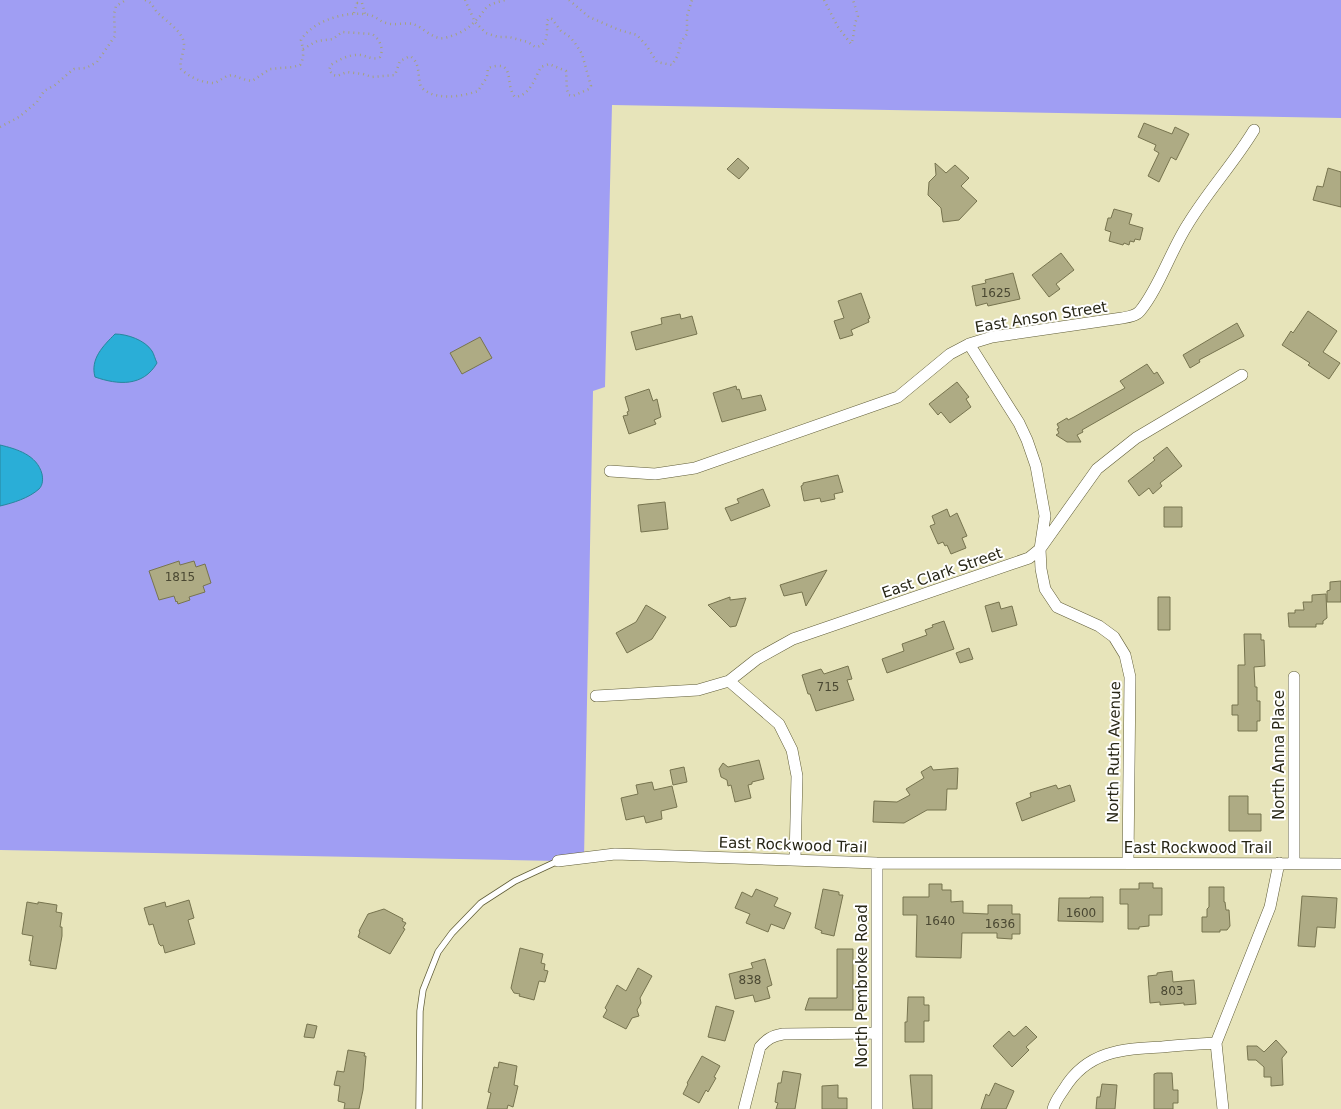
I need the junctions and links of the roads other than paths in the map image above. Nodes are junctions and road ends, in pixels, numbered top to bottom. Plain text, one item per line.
1 (1254, 130) dead end
2 (969, 344) junction
3 (1242, 375) dead end
4 (610, 471) dead end
5 (1040, 549) junction
6 (1294, 677) dead end
7 (729, 681) junction
8 (596, 696) dead end
9 (795, 860) junction
10 (558, 861) joint
11 (877, 862) junction
12 (1128, 862) junction
13 (1278, 863) junction
14 (1294, 863) junction
15 (1341, 864) edge
16 (877, 1033) junction
17 (1216, 1043) junction
18 (418, 1109) edge
19 (744, 1109) edge
20 (877, 1109) edge
21 (1053, 1109) edge
22 (1223, 1109) edge

1 - 2 street, East Anson Street
2 - 4 street, East Anson Street
2 - 5 street, North Ruth Avenue
3 - 5 street, East Clark Street
5 - 7 street, East Clark Street
5 - 12 street, North Ruth Avenue
6 - 14 street, North Anna Place
7 - 8 street, East Clark Street
7 - 9 street
9 - 10 street, East Rockwood Trail
9 - 11 street, East Rockwood Trail
10 - 18 lane, East Rockwood Trail
11 - 12 street, East Rockwood Trail
11 - 16 street, North Pembroke Road
12 - 13 street, East Rockwood Trail
13 - 14 street, East Rockwood Trail
13 - 17 street
14 - 15 street, East Rockwood Trail
16 - 19 street
16 - 20 street, North Pembroke Road
17 - 21 street
17 - 22 street

